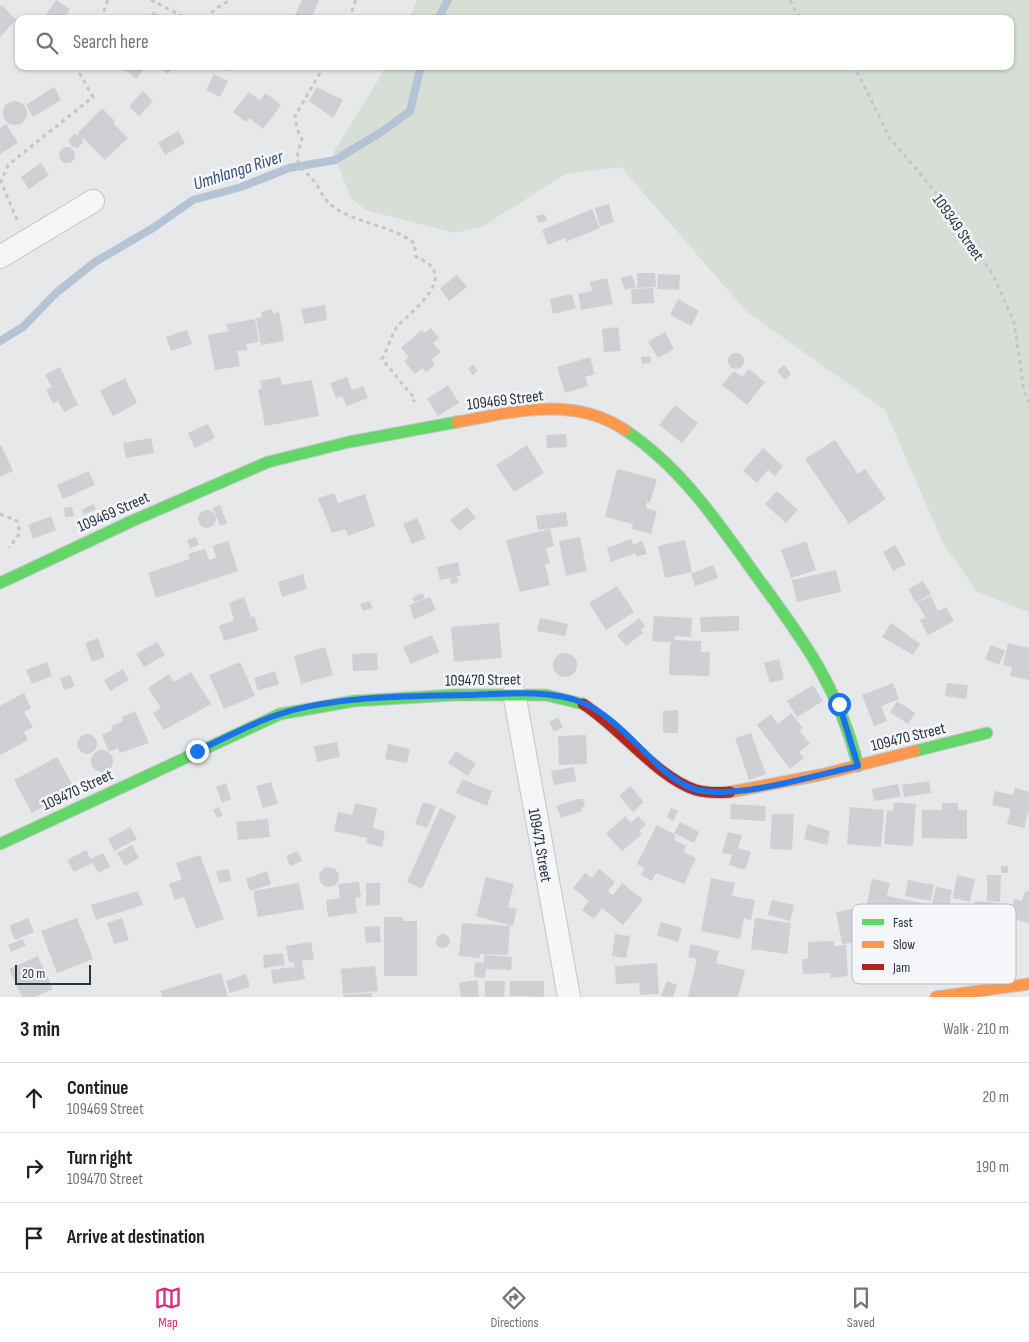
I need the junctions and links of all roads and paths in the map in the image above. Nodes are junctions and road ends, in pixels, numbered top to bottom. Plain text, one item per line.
1 (108, 0) edge
2 (151, 0) edge
3 (230, 0) edge
4 (356, 0) edge
5 (790, 0) edge
6 (102, 15) edge
7 (180, 15) edge
8 (209, 15) edge
9 (350, 15) edge
10 (798, 15) edge
11 (82, 70) edge
12 (322, 70) edge
13 (855, 70) edge
14 (93, 201) dead end
15 (25, 242) junction
16 (0, 258) edge
17 (1029, 404) edge
18 (401, 432) junction
19 (0, 514) edge
20 (8, 551) dead end
21 (0, 583) edge
22 (514, 694) junction
23 (987, 733) dead end
24 (858, 766) junction
25 (0, 844) edge
26 (1029, 984) edge
27 (568, 997) edge
28 (936, 997) edge

1 - 6 path
2 - 7 path
3 - 8 path
4 - 9 path
5 - 10 path
11 - 15 path
12 - 18 path
13 - 17 path, 109349 Street
14 - 15 street
15 - 16 street
18 - 21 street, 109469 Street
18 - 24 street, 109469 Street
19 - 20 path
22 - 24 street, 109470 Street
22 - 25 street, 109470 Street
22 - 27 street, 109471 Street
23 - 24 street, 109470 Street
26 - 28 street

